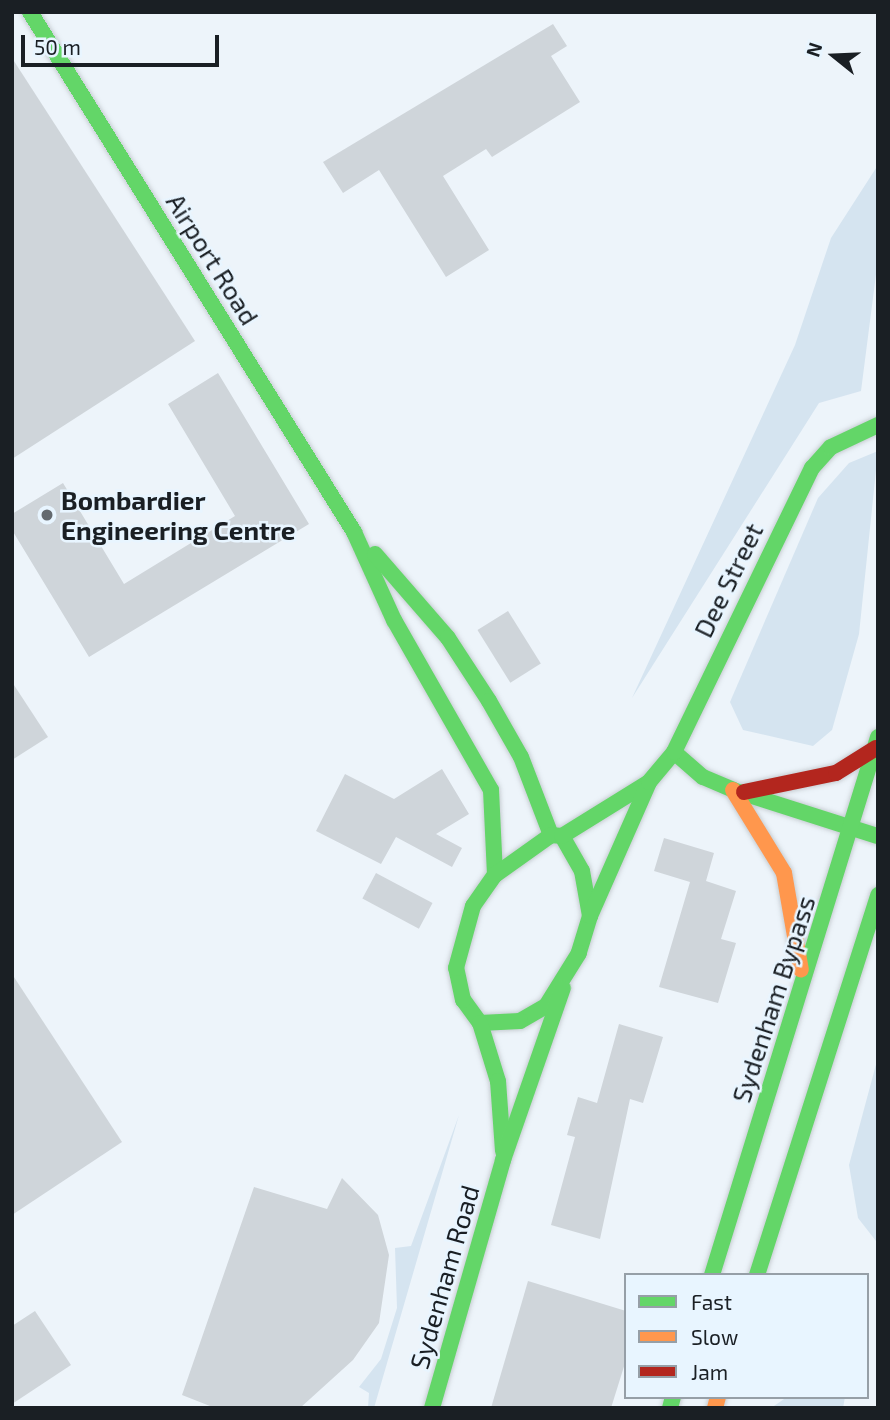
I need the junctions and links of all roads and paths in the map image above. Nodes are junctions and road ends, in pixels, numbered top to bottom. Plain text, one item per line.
1 (30, 12) edge
2 (878, 425) edge
3 (355, 532) junction
4 (877, 742) edge
5 (674, 752) junction
6 (649, 782) junction
7 (737, 791) junction
8 (852, 829) junction
9 (557, 835) junction
10 (878, 837) edge
11 (495, 875) junction
12 (878, 895) edge
13 (590, 916) junction
14 (563, 988) junction
15 (802, 988) junction
16 (480, 1023) junction
17 (503, 1160) junction
18 (713, 1273) edge
19 (758, 1273) edge
20 (432, 1408) edge

1 - 3 main road, Airport Road
2 - 5 main road, Dee Street
3 - 9 main road, Airport Road
3 - 11 main road, Airport Road
4 - 7 main road
4 - 8 main road, Sydenham Bypass
5 - 6 main road, Dee Street
5 - 7 main road
6 - 9 main road, Dee Street
6 - 13 main road, Dee Street
7 - 8 main road
7 - 15 main road
8 - 10 main road
8 - 15 main road, Sydenham Bypass
9 - 11 main road, Dee Street
9 - 13 main road, Airport Road
11 - 16 main road, Sydenham Road
12 - 19 main road
13 - 14 main road, Sydenham Road
14 - 16 main road
14 - 17 main road, Sydenham Road
15 - 18 main road, Sydenham Bypass
16 - 17 main road, Sydenham Road
17 - 20 main road, Sydenham Road

